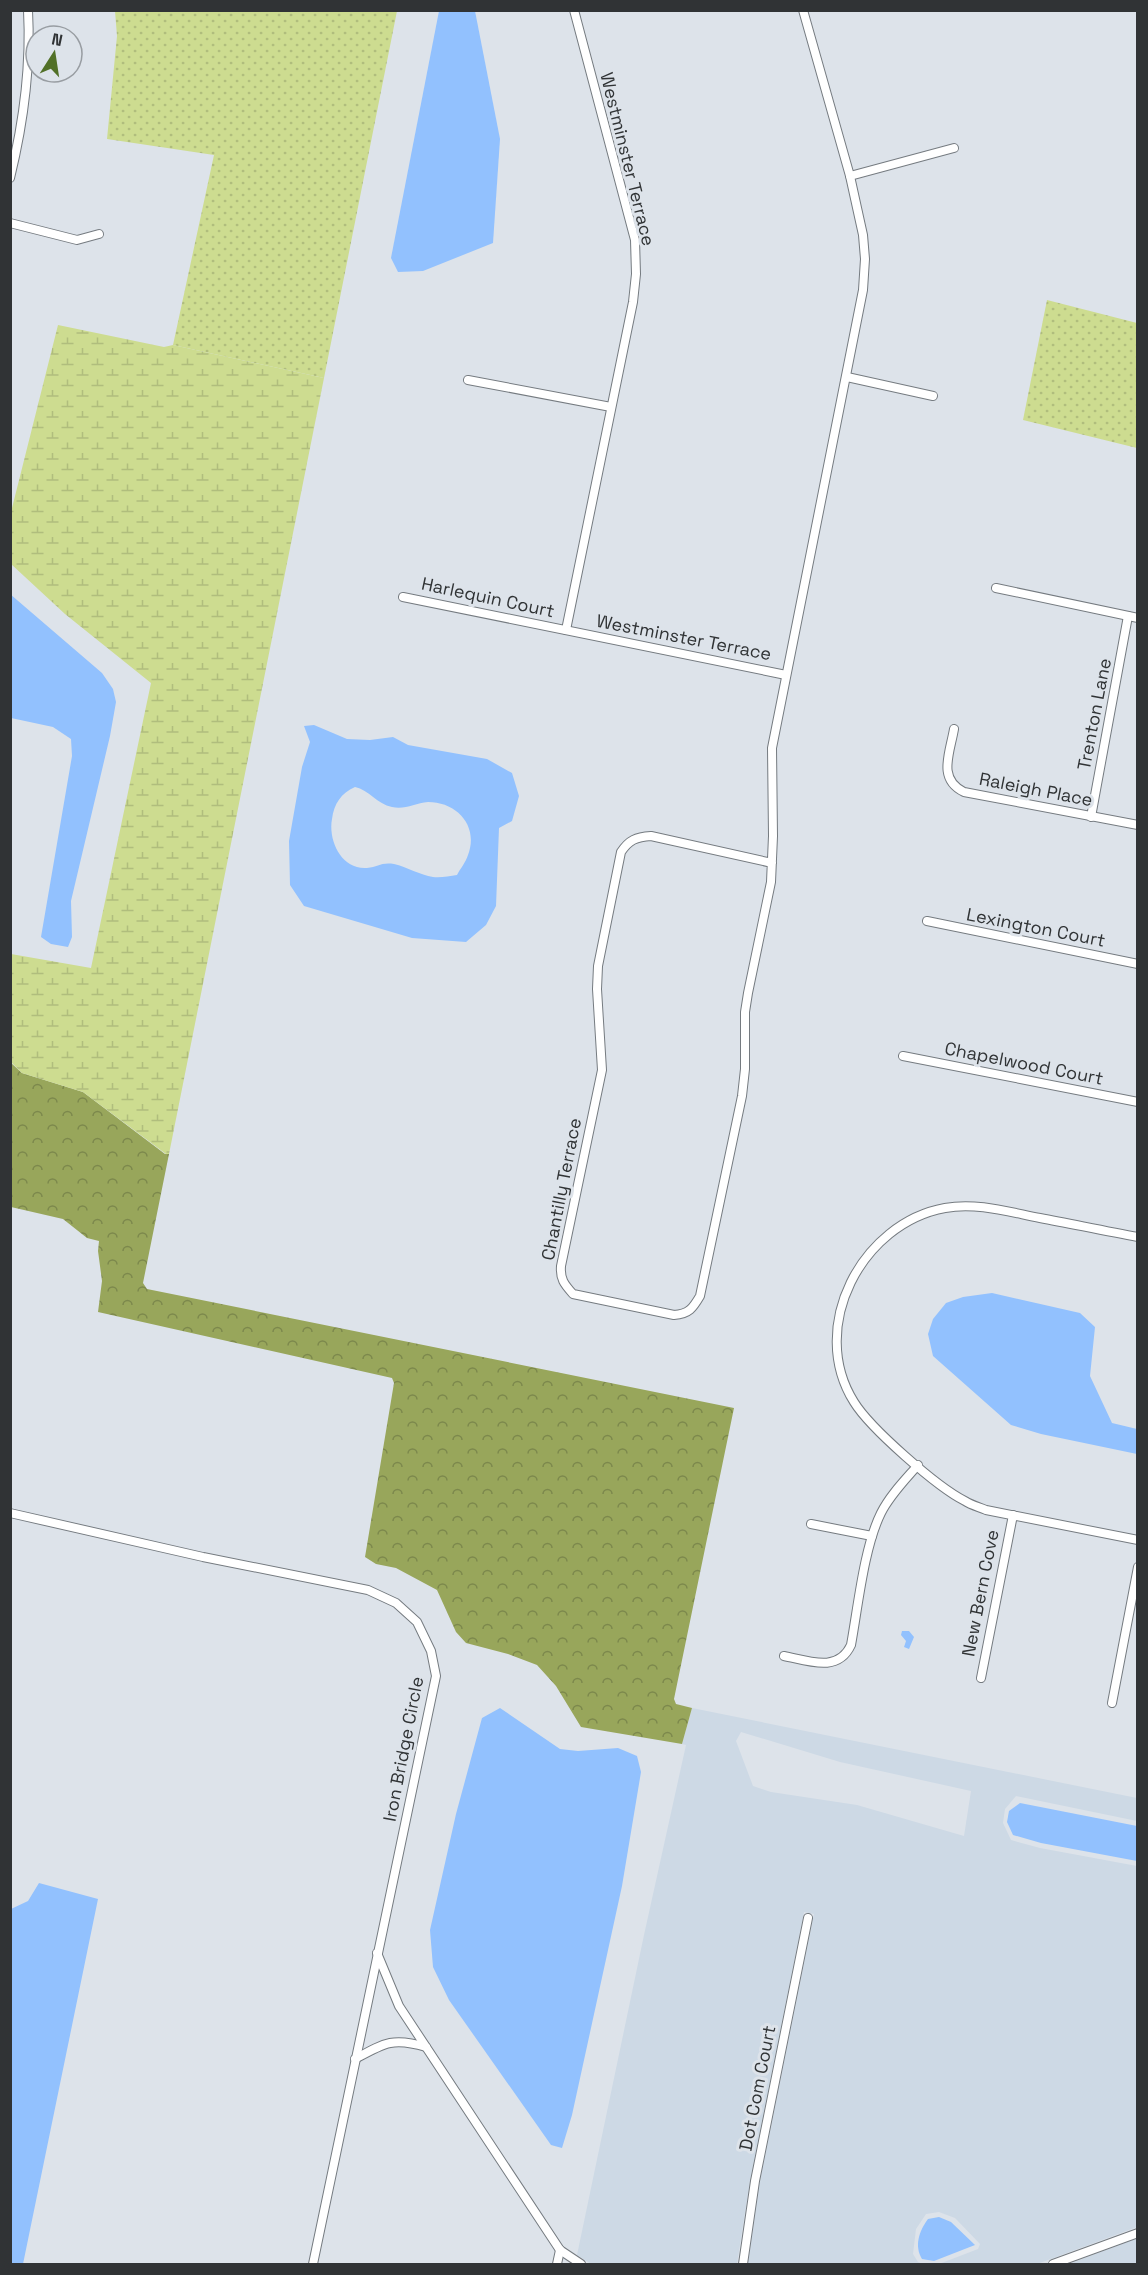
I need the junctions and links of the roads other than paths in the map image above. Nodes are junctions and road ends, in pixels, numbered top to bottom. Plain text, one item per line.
1 (28, 10) edge
2 (574, 10) edge
3 (803, 10) edge
4 (954, 148) dead end
5 (850, 176) junction
6 (10, 178) edge
7 (10, 223) edge
8 (99, 234) dead end
9 (847, 377) junction
10 (468, 380) dead end
11 (933, 396) dead end
12 (611, 408) junction
13 (996, 588) dead end
14 (403, 597) dead end
15 (1133, 617) edge
16 (566, 630) junction
17 (786, 675) junction
18 (954, 729) dead end
19 (1091, 817) junction
20 (1137, 825) edge
21 (772, 863) junction
22 (927, 921) dead end
23 (1137, 964) edge
24 (903, 1056) dead end
25 (1137, 1102) edge
26 (1137, 1237) edge
27 (918, 1465) junction
28 (10, 1513) edge
29 (1013, 1515) junction
30 (811, 1524) dead end
31 (872, 1536) junction
32 (1137, 1540) edge
33 (1137, 1567) edge
34 (784, 1656) dead end
35 (981, 1678) dead end
36 (1112, 1703) dead end
37 (808, 1918) dead end
38 (377, 1952) junction
39 (427, 2047) junction
40 (356, 2059) junction
41 (1137, 2233) edge
42 (560, 2250) junction
43 (313, 2265) edge
44 (557, 2265) edge
45 (581, 2265) edge
46 (743, 2265) edge
47 (1053, 2265) edge

1 - 6 street
2 - 12 street, Westminster Terrace
3 - 5 street, Westminster Terrace
4 - 5 street
5 - 9 street, Westminster Terrace
7 - 8 street
9 - 11 street
9 - 17 street, Westminster Terrace
10 - 12 street
12 - 16 street, Westminster Terrace
13 - 15 street
14 - 16 street, Harlequin Court
15 - 19 street, Trenton Lane
16 - 17 street, Westminster Terrace
17 - 21 street, Chantilly Terrace
18 - 19 street, Raleigh Place
19 - 20 street, Raleigh Place
21 - 21 street, Chantilly Terrace
22 - 23 street, Lexington Court
24 - 25 street, Chapelwood Court
26 - 27 street
27 - 29 street
27 - 31 street
28 - 38 street, Iron Bridge Circle
29 - 32 street
29 - 35 street, New Bern Cove
30 - 31 street
31 - 34 street
33 - 36 street
37 - 46 street, Dot Com Court
38 - 39 street
38 - 40 street, Iron Bridge Circle
39 - 40 street
39 - 42 street
40 - 43 street, Iron Bridge Circle
41 - 47 street
42 - 44 street
42 - 45 street

